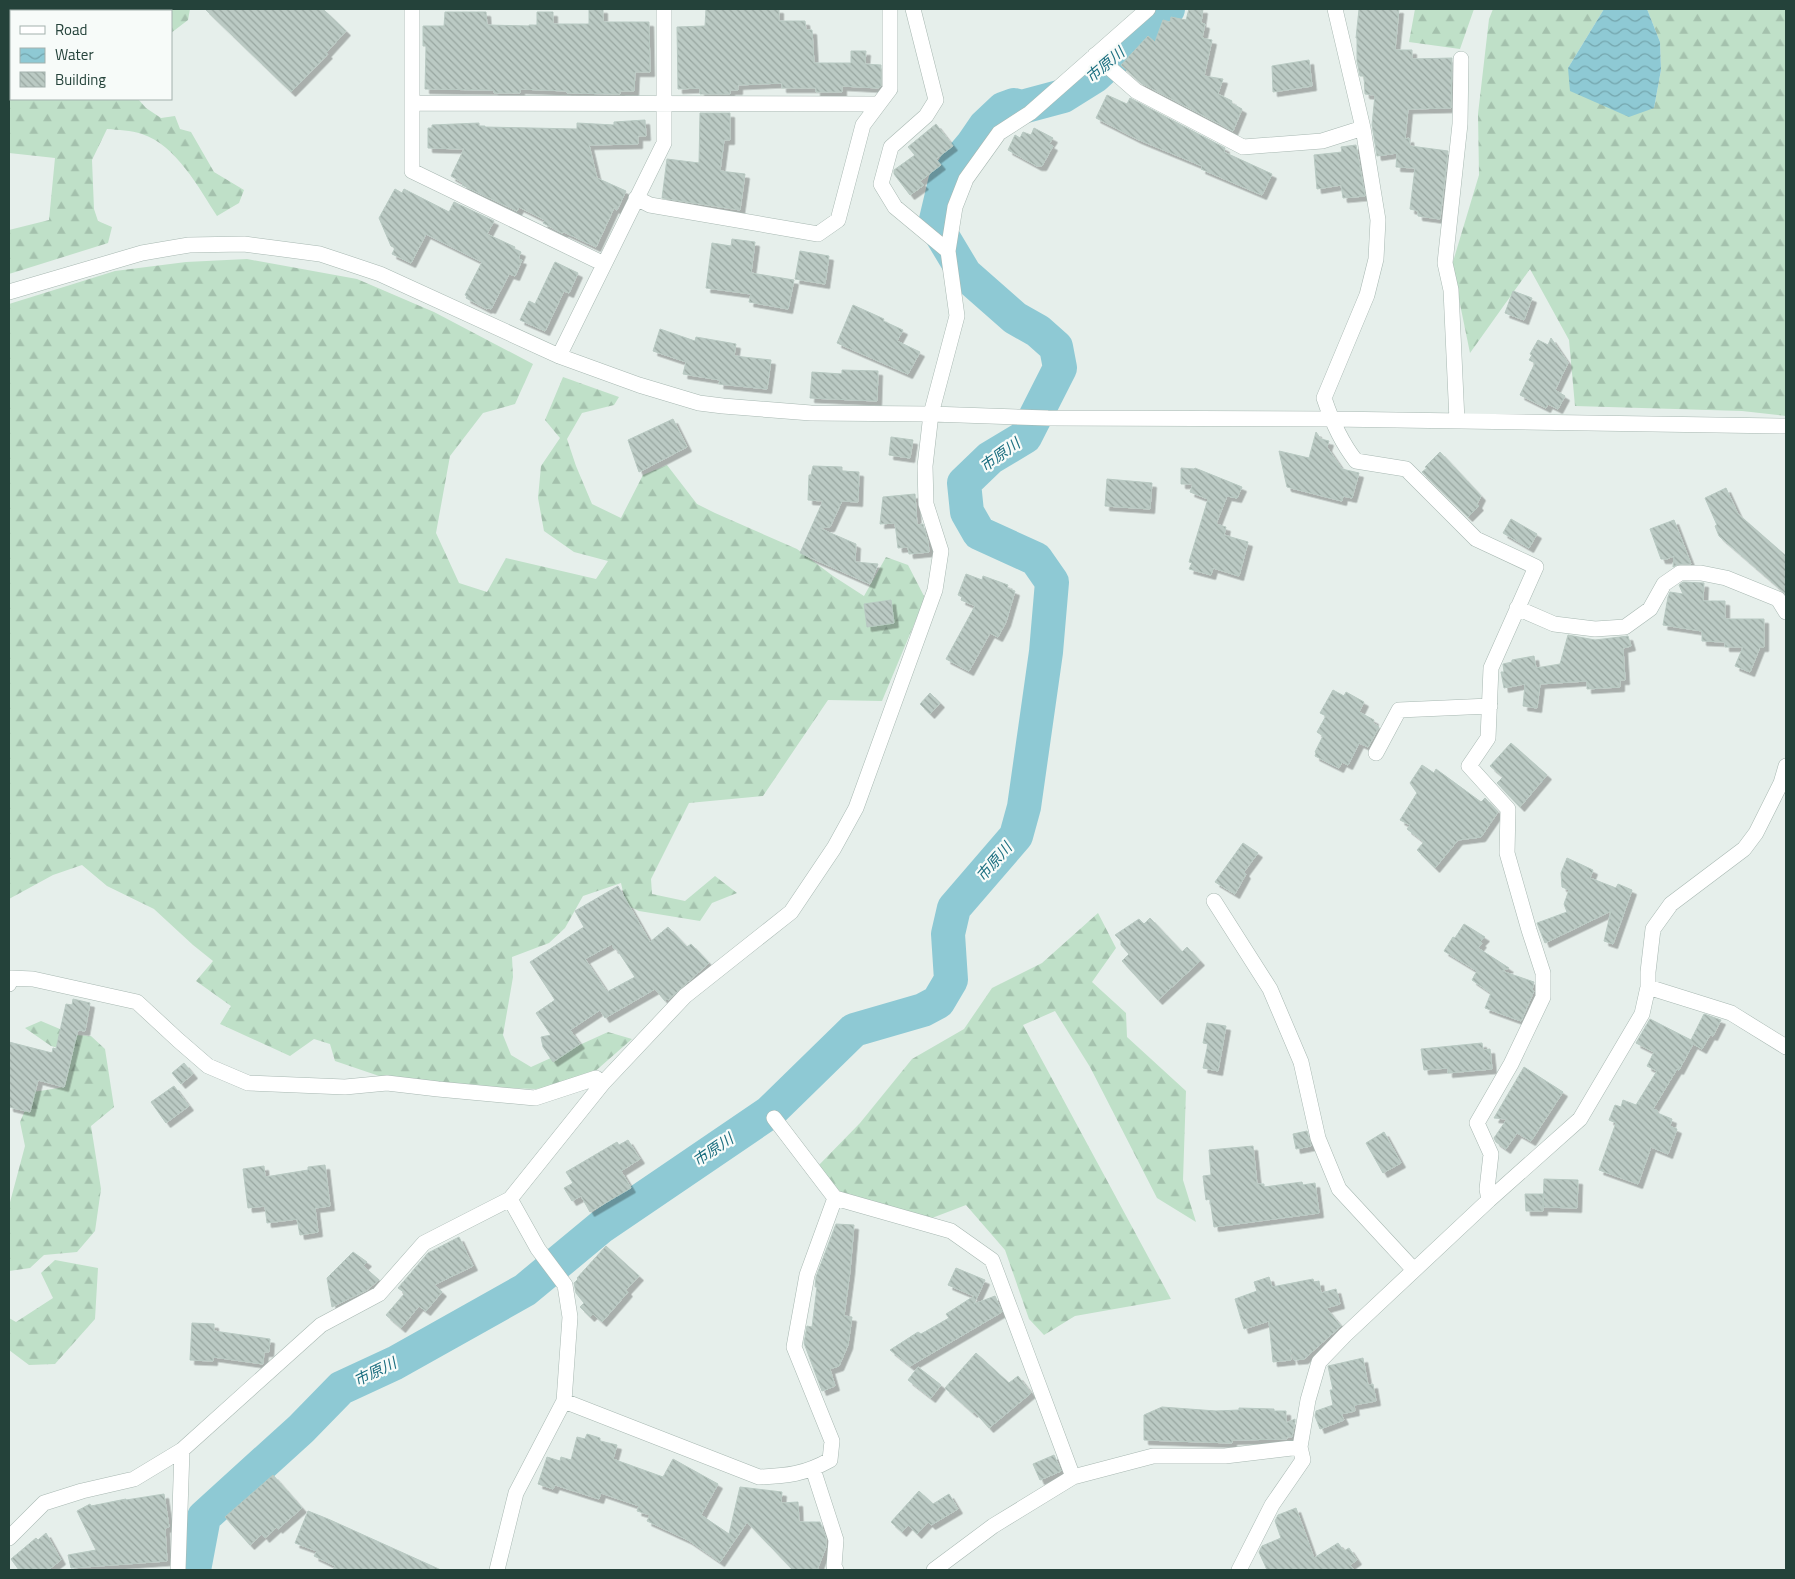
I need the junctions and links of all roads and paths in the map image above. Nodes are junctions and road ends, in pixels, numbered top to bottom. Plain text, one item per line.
1 (412, 9) edge
2 (664, 9) edge
3 (890, 9) edge
4 (913, 9) edge
5 (1148, 9) edge
6 (1335, 9) edge
7 (1096, 55) junction
8 (1461, 59) dead end
9 (412, 103) junction
10 (664, 103) junction
11 (878, 104) junction
12 (1363, 128) junction
13 (636, 198) junction
14 (948, 251) junction
15 (604, 264) junction
16 (9, 292) edge
17 (559, 356) junction
18 (931, 414) junction
19 (1332, 420) junction
20 (1457, 421) junction
21 (1786, 426) edge
22 (1517, 608) junction
23 (1786, 612) edge
24 (1490, 706) junction
25 (1376, 753) dead end
26 (1786, 766) edge
27 (1214, 901) dead end
28 (9, 984) edge
29 (1648, 987) junction
30 (1786, 1047) edge
31 (602, 1083) junction
32 (774, 1118) dead end
33 (835, 1198) junction
34 (510, 1199) junction
35 (1489, 1200) junction
36 (1414, 1270) junction
37 (564, 1401) junction
38 (1300, 1447) junction
39 (182, 1450) junction
40 (813, 1469) junction
41 (1073, 1476) junction
42 (9, 1538) edge
43 (178, 1570) edge
44 (497, 1570) edge
45 (836, 1570) edge
46 (934, 1570) edge
47 (1239, 1570) edge

1 - 9 street
2 - 10 street
3 - 11 street
4 - 14 street
5 - 7 street
6 - 12 street
7 - 12 street
7 - 14 street
8 - 20 street
9 - 10 street
9 - 15 street
10 - 11 street
10 - 13 street
11 - 13 street
12 - 19 street
13 - 15 street
14 - 18 street
15 - 17 street
16 - 17 street
17 - 18 street
18 - 19 street
18 - 31 street
19 - 20 street
19 - 22 street
20 - 21 street
22 - 23 street
22 - 24 street
24 - 25 street
24 - 35 street
26 - 29 street
27 - 36 street
28 - 31 street
29 - 30 street
29 - 35 street
31 - 34 street
32 - 33 street
33 - 40 street
33 - 41 street
34 - 37 street
34 - 39 street
35 - 36 street
36 - 38 street
37 - 40 street
37 - 44 street
38 - 41 street
38 - 47 street
39 - 42 street
39 - 43 street
40 - 45 street
41 - 46 street

